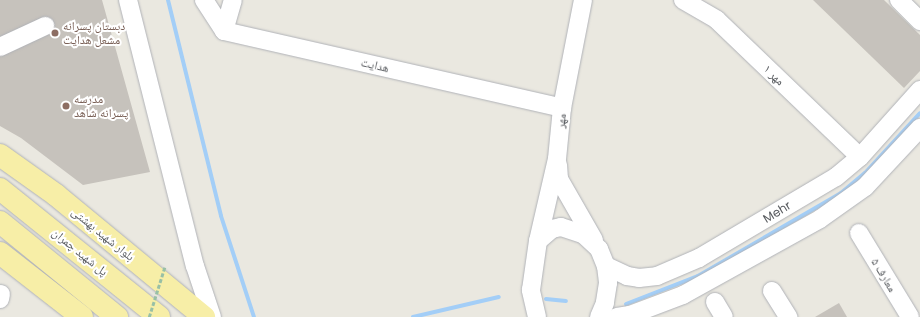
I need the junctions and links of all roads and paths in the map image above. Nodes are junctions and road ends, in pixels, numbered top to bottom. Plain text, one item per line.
1 (128, 0) edge
2 (204, 0) edge
3 (233, 0) edge
4 (583, 0) edge
5 (683, 0) edge
6 (899, 0) edge
7 (920, 21) edge
8 (45, 26) dead end
9 (224, 31) junction
10 (0, 47) edge
11 (920, 90) edge
12 (562, 108) junction
13 (920, 128) edge
14 (0, 155) edge
15 (860, 157) junction
16 (557, 159) junction
17 (0, 189) edge
18 (0, 222) edge
19 (859, 233) dead end
20 (538, 241) junction
21 (599, 249) junction
22 (0, 253) edge
23 (165, 266) dead end
24 (606, 266) junction
25 (531, 290) junction
26 (772, 291) dead end
27 (714, 302) dead end
28 (82, 317) edge
29 (117, 317) edge
30 (149, 317) edge
31 (159, 317) edge
32 (204, 317) edge
33 (212, 317) edge
34 (526, 317) edge
35 (537, 317) edge
36 (599, 317) edge
37 (617, 317) edge
38 (724, 317) edge
39 (788, 317) edge
40 (910, 317) edge

1 - 33 street
2 - 9 street
3 - 9 street
4 - 12 street, مهر
5 - 15 street, مهر ۱
6 - 7 street
8 - 10 street
9 - 12 street, هدایت
11 - 15 street, Mehr
12 - 16 street, مهر
13 - 37 street
14 - 32 main road, بلوار شهید بهشتی
15 - 24 street, Mehr
16 - 20 street, مهر
16 - 21 street
17 - 31 main road, پل شهید چمران
18 - 29 main road
19 - 40 street, معارف ۵
20 - 21 street
20 - 25 street, مهر
21 - 24 street
22 - 28 main road
23 - 30 path, bridge
24 - 36 street
25 - 34 street
25 - 35 street
26 - 39 street
27 - 38 street

